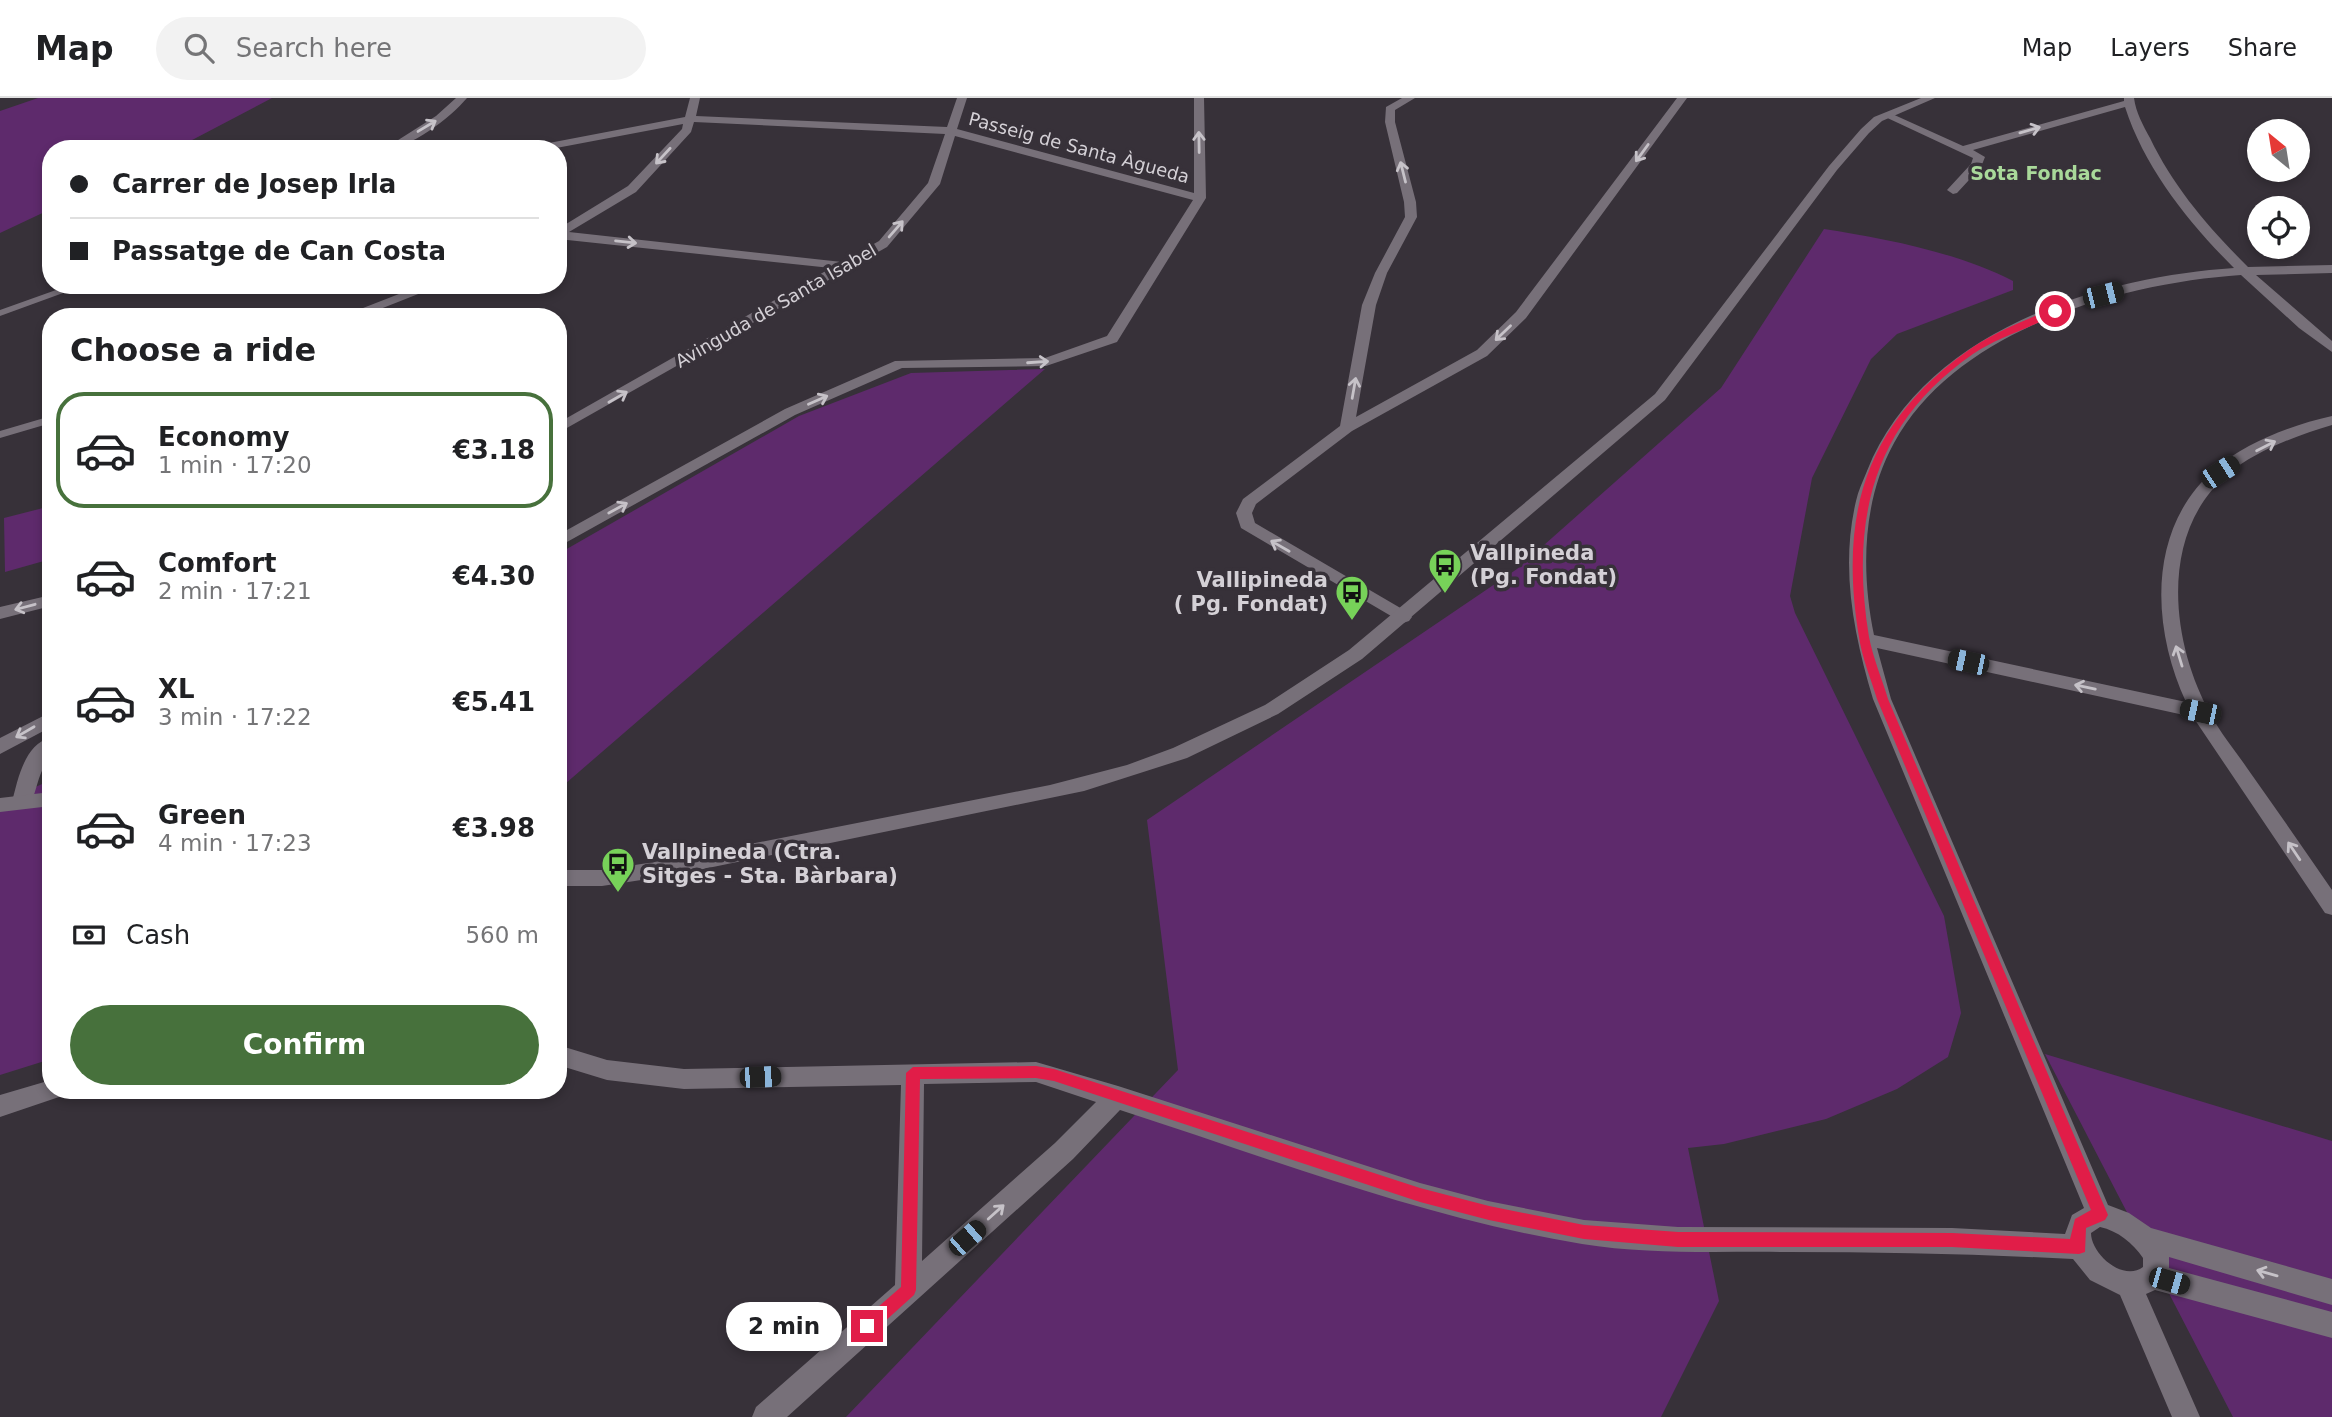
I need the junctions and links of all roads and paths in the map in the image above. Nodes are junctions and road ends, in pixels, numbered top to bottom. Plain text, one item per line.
1 (461, 98) edge
2 (695, 98) edge
3 (962, 98) edge
4 (1199, 98) edge
5 (1410, 98) edge
6 (1682, 98) edge
7 (1930, 98) edge
8 (2129, 100) edge
9 (1886, 115) junction
10 (690, 119) junction
11 (951, 131) junction
12 (404, 140) edge
13 (567, 142) edge
14 (1964, 149) junction
15 (1954, 190) dead end
16 (1200, 198) junction
17 (567, 229) edge
18 (567, 236) edge
19 (846, 265) junction
20 (2332, 270) edge
21 (2247, 272) junction
22 (54, 294) edge
23 (410, 294) edge
24 (372, 308) edge
25 (0, 313) edge
26 (2332, 348) edge
27 (2332, 420) edge
28 (42, 422) edge
29 (567, 424) edge
30 (1347, 428) junction
31 (0, 435) edge
32 (567, 536) edge
33 (42, 602) edge
34 (0, 613) edge
35 (1403, 617) junction
36 (1864, 639) junction
37 (2200, 712) junction
38 (42, 723) edge
39 (0, 747) edge
40 (42, 754) edge
41 (42, 800) edge
42 (22, 802) junction
43 (0, 805) edge
44 (567, 878) edge
45 (2332, 907) edge
46 (567, 1058) edge
47 (913, 1073) junction
48 (42, 1093) edge
49 (1118, 1096) junction
50 (0, 1106) edge
51 (2100, 1215) junction
52 (2144, 1238) junction
53 (2079, 1247) junction
54 (2140, 1280) junction
55 (908, 1290) junction
56 (2332, 1292) edge
57 (2332, 1325) edge
58 (766, 1417) edge
59 (2186, 1417) edge

12 -> 1 street
2 - 10 street
3 - 11 street, Avinguda de Santa Isabel
16 -> 4 street
30 -> 5 street
6 -> 30 street
7 - 9 street
14 -> 8 street
8 - 21 street
9 - 14 street
9 - 35 street
10 - 11 street, Passeig de Santa Àgueda
10 - 13 street, Passeig de Santa Àgueda
10 -> 17 street
11 - 16 street, Passeig de Santa Àgueda
19 -> 11 street, Avinguda de Santa Isabel
14 - 15 street
32 -> 16 street
18 -> 19 street
29 -> 19 street, Avinguda de Santa Isabel
20 - 21 street
21 - 26 street
21 - 36 street
22 - 25 lane
23 - 24 street
37 -> 27 street
28 - 31 lane
35 -> 30 street
33 -> 34 street
35 - 44 street
37 -> 36 street
36 - 51 street
45 -> 37 street
38 -> 39 street
40 - 42 street
41 - 42 street
42 - 43 street
46 - 47 street
47 - 49 street
47 - 55 street
48 - 50 street
49 - 53 street
55 -> 49 street
51 - 52 street
51 - 53 street
52 - 54 street
56 -> 52 street
53 - 54 street
54 - 57 street
54 - 59 street
55 - 58 street

